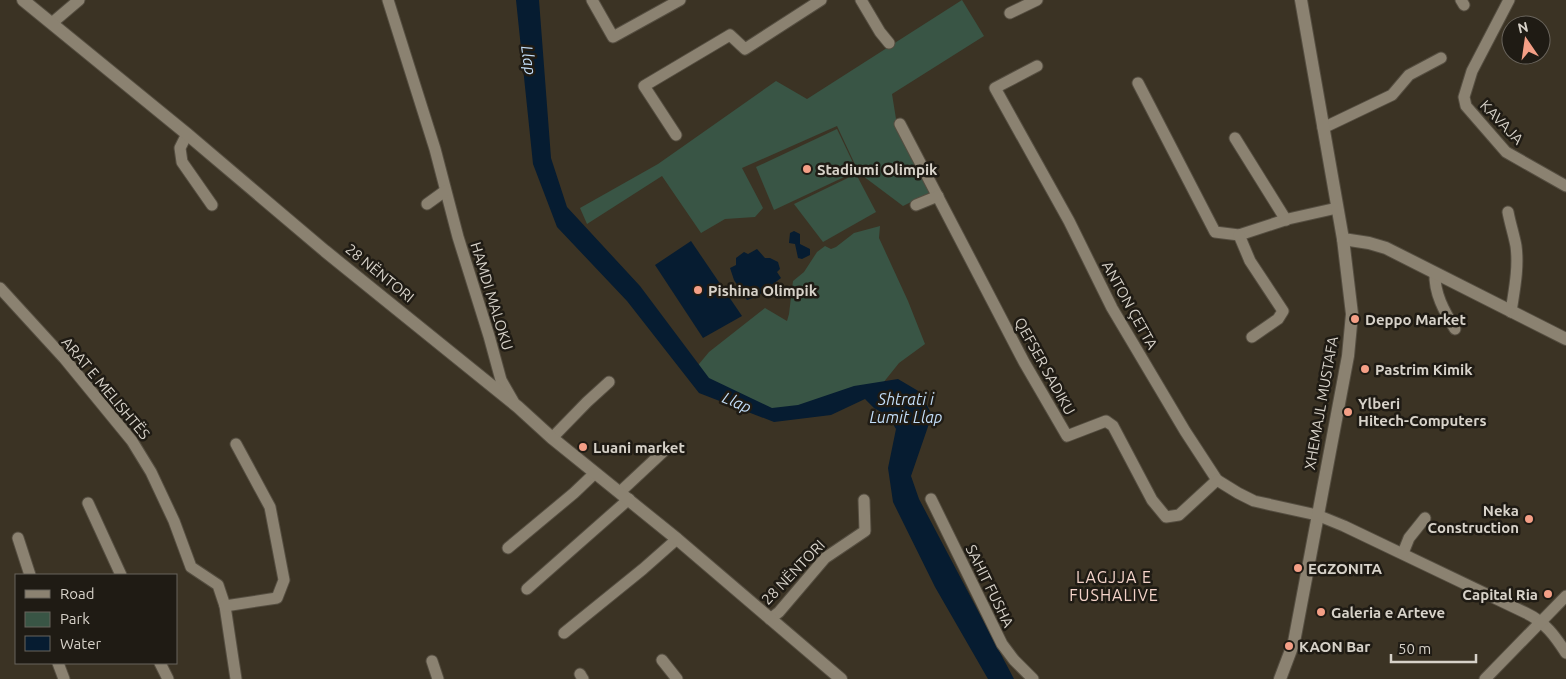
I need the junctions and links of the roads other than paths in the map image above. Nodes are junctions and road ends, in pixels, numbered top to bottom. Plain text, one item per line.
1 (23, 0) edge
2 (79, 0) edge
3 (388, 0) edge
4 (592, 0) edge
5 (680, 0) edge
6 (821, 0) edge
7 (861, 0) edge
8 (1037, 0) edge
9 (1301, 0) edge
10 (1508, 0) edge
11 (1010, 13) dead end
12 (52, 23) junction
13 (890, 43) dead end
14 (1441, 58) dead end
15 (1037, 66) dead end
16 (1138, 83) dead end
17 (900, 124) dead end
18 (1323, 128) junction
19 (187, 134) junction
20 (676, 135) dead end
21 (1235, 138) dead end
22 (1566, 186) edge
23 (445, 191) junction
24 (938, 196) junction
25 (427, 204) dead end
26 (212, 205) dead end
27 (916, 205) dead end
28 (1336, 208) junction
29 (1508, 212) dead end
30 (1286, 220) junction
31 (1238, 235) junction
32 (1343, 240) junction
33 (1435, 272) junction
34 (0, 288) edge
35 (1511, 312) junction
36 (1455, 329) dead end
37 (1252, 337) dead end
38 (1566, 339) edge
39 (609, 382) dead end
40 (518, 407) junction
41 (552, 438) junction
42 (236, 444) dead end
43 (665, 450) dead end
44 (595, 473) junction
45 (1216, 480) junction
46 (624, 496) junction
47 (931, 499) dead end
48 (864, 500) dead end
49 (88, 503) dead end
50 (1317, 515) junction
51 (1425, 518) dead end
52 (18, 538) dead end
53 (677, 539) junction
54 (508, 548) dead end
55 (1403, 552) junction
56 (30, 574) edge
57 (121, 574) edge
58 (527, 589) dead end
59 (1566, 596) edge
60 (225, 606) junction
61 (770, 619) junction
62 (1541, 621) junction
63 (564, 633) dead end
64 (1566, 653) edge
65 (662, 660) dead end
66 (432, 661) dead end
67 (58, 664) edge
68 (160, 664) edge
69 (64, 679) edge
70 (168, 679) edge
71 (236, 679) edge
72 (438, 679) edge
73 (677, 679) edge
74 (841, 679) edge
75 (1033, 679) edge
76 (1280, 679) edge
77 (1485, 679) edge

1 - 12 main road, 28 NËNTORI
2 - 12 street
3 - 23 street, HAMDI MALOKU
4 - 5 street
6 - 20 street
7 - 13 street
8 - 11 street
9 - 18 main road, XHEMAJL MUSTAFA
10 - 22 street, KAVAJA
12 - 19 main road, 28 NËNTORI
14 - 18 street
15 - 45 street, ANTON ÇETTA
16 - 31 street
17 - 24 street, QEFSER SADIKU
18 - 28 main road, XHEMAJL MUSTAFA
19 - 26 street
19 - 40 main road, 28 NËNTORI
21 - 30 street
23 - 25 street
23 - 40 street, HAMDI MALOKU
24 - 27 street
24 - 45 street, QEFSER SADIKU
28 - 30 street
28 - 32 main road, XHEMAJL MUSTAFA
29 - 35 street
30 - 31 street
31 - 37 street
32 - 33 main road
32 - 50 main road, XHEMAJL MUSTAFA
33 - 35 main road
33 - 36 street
34 - 60 street, ARAT E MELISHTËS
35 - 38 main road
39 - 41 street
40 - 41 main road, 28 NËNTORI
41 - 44 main road, 28 NËNTORI
42 - 60 street
43 - 46 street
44 - 46 main road, 28 NËNTORI
44 - 54 street
45 - 50 street, ANTON ÇETTA
46 - 53 main road, 28 NËNTORI
46 - 58 street
47 - 75 street, SAHIT FUSHA
48 - 61 street, 28 NËNTORI
49 - 57 street
50 - 55 street, ANTON ÇETTA
50 - 76 main road, XHEMAJL MUSTAFA
51 - 55 street
52 - 56 street
53 - 61 main road, 28 NËNTORI
53 - 63 street
55 - 62 street, ANTON ÇETTA
59 - 62 street
60 - 71 street, ARAT E MELISHTËS
61 - 74 main road, 28 NËNTORI
62 - 64 street
62 - 77 street
65 - 73 street
66 - 72 street
67 - 69 street
68 - 70 street

